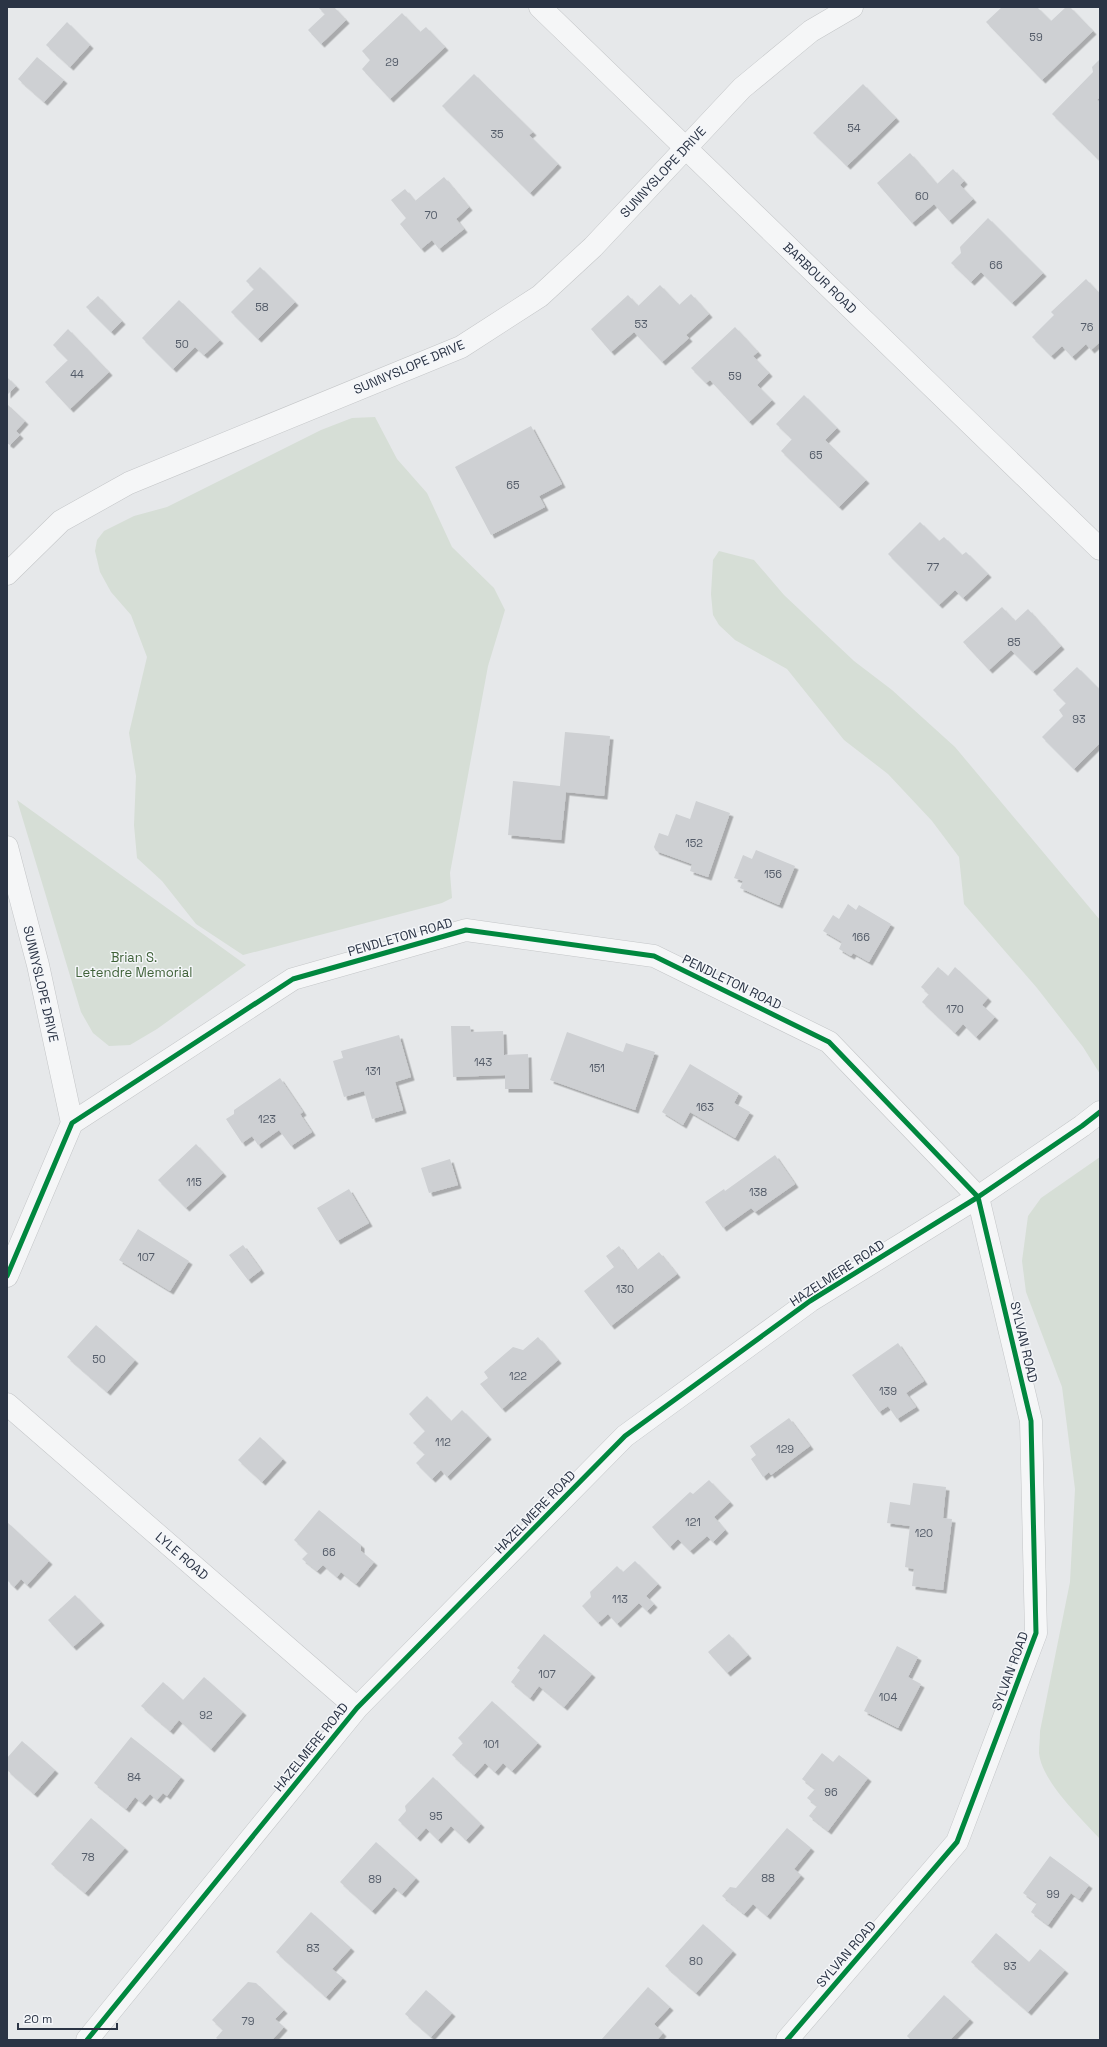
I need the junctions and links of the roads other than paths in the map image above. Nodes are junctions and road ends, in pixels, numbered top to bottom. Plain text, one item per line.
1 (540, 7) edge
2 (852, 7) edge
3 (685, 148) junction
4 (1100, 549) edge
5 (7, 574) edge
6 (7, 846) edge
7 (1100, 1112) edge
8 (72, 1123) junction
9 (978, 1197) junction
10 (7, 1276) edge
11 (7, 1404) edge
12 (357, 1708) junction
13 (87, 2040) edge
14 (787, 2040) edge

1 - 3 street, BARBOUR ROAD
2 - 3 street, SUNNYSLOPE DRIVE
3 - 4 street, BARBOUR ROAD
3 - 5 street, SUNNYSLOPE DRIVE
6 - 8 street, SUNNYSLOPE DRIVE
7 - 9 street, HAZELMERE ROAD
8 - 9 street, PENDLETON ROAD
8 - 10 street
9 - 12 street, HAZELMERE ROAD
9 - 14 street, SYLVAN ROAD
11 - 12 street, LYLE ROAD
12 - 13 street, HAZELMERE ROAD

